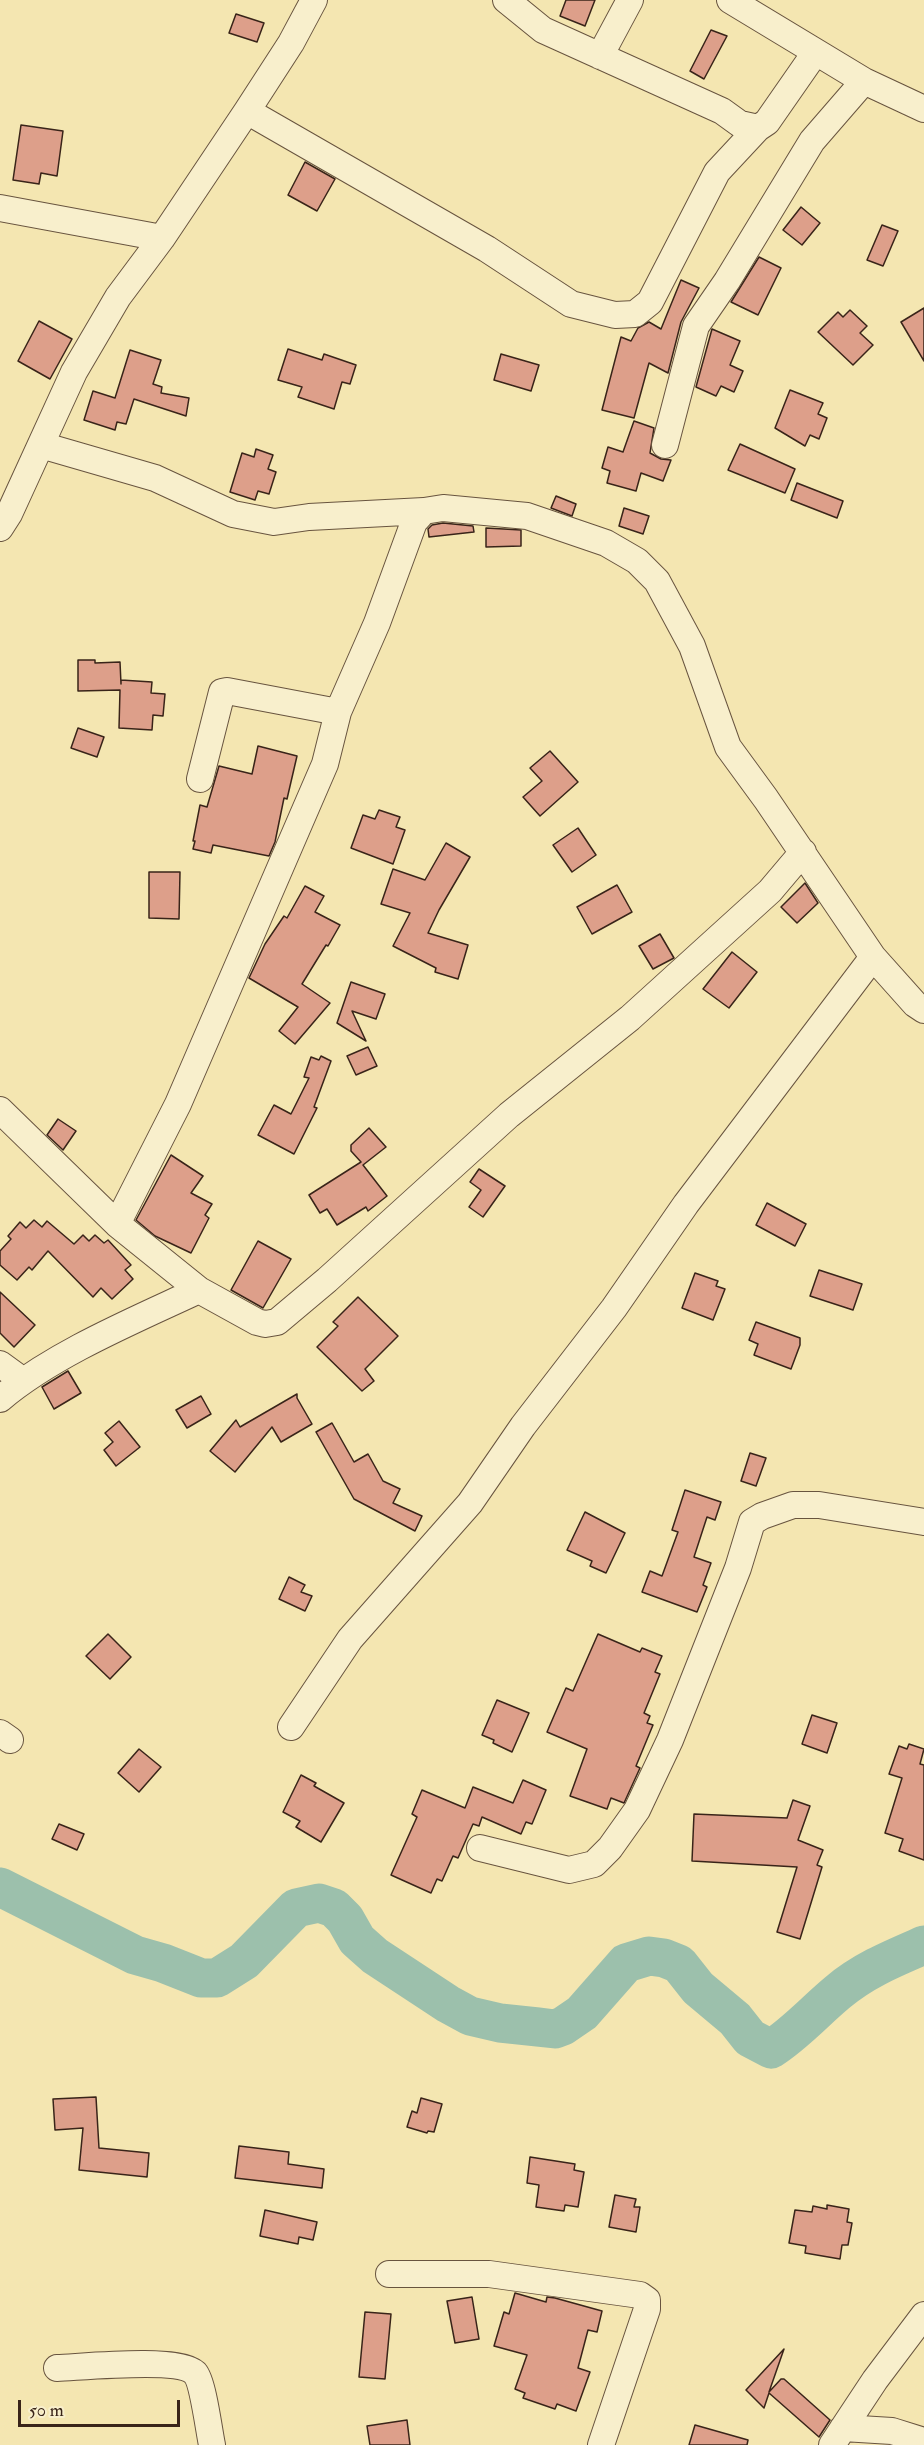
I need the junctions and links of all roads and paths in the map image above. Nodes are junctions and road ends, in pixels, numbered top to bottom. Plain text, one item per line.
1 (314, 0) edge
2 (506, 0) edge
3 (630, 0) edge
4 (730, 0) edge
5 (815, 53) junction
6 (600, 56) junction
7 (864, 81) junction
8 (924, 109) edge
9 (247, 111) junction
10 (758, 128) junction
11 (0, 208) edge
12 (162, 238) junction
13 (41, 445) junction
14 (665, 445) dead end
15 (424, 511) junction
16 (0, 528) edge
17 (338, 712) junction
18 (200, 779) dead end
19 (803, 852) junction
20 (873, 957) junction
21 (924, 1010) edge
22 (0, 1110) edge
23 (117, 1224) junction
24 (199, 1290) junction
25 (0, 1364) edge
26 (22, 1380) junction
27 (0, 1400) edge
28 (924, 1522) edge
29 (291, 1727) dead end
30 (480, 1848) dead end
31 (389, 2274) dead end
32 (924, 2314) edge
33 (57, 2368) dead end
34 (838, 2437) edge
35 (924, 2441) edge
36 (212, 2445) edge
37 (601, 2445) edge

1 - 9 street
2 - 6 street
3 - 6 street
4 - 5 street
5 - 7 street
5 - 10 street
6 - 10 street
7 - 8 street
7 - 14 street
9 - 10 street
9 - 12 street
11 - 12 street
12 - 13 street
13 - 15 street
13 - 16 street
15 - 17 street
15 - 19 street
17 - 18 street
17 - 23 street
19 - 20 street
19 - 24 street
20 - 21 street
20 - 29 street
22 - 23 street
23 - 24 street
24 - 26 street
25 - 26 street
26 - 27 street
28 - 30 street
31 - 37 street
32 - 34 street
33 - 36 street
34 - 35 street

